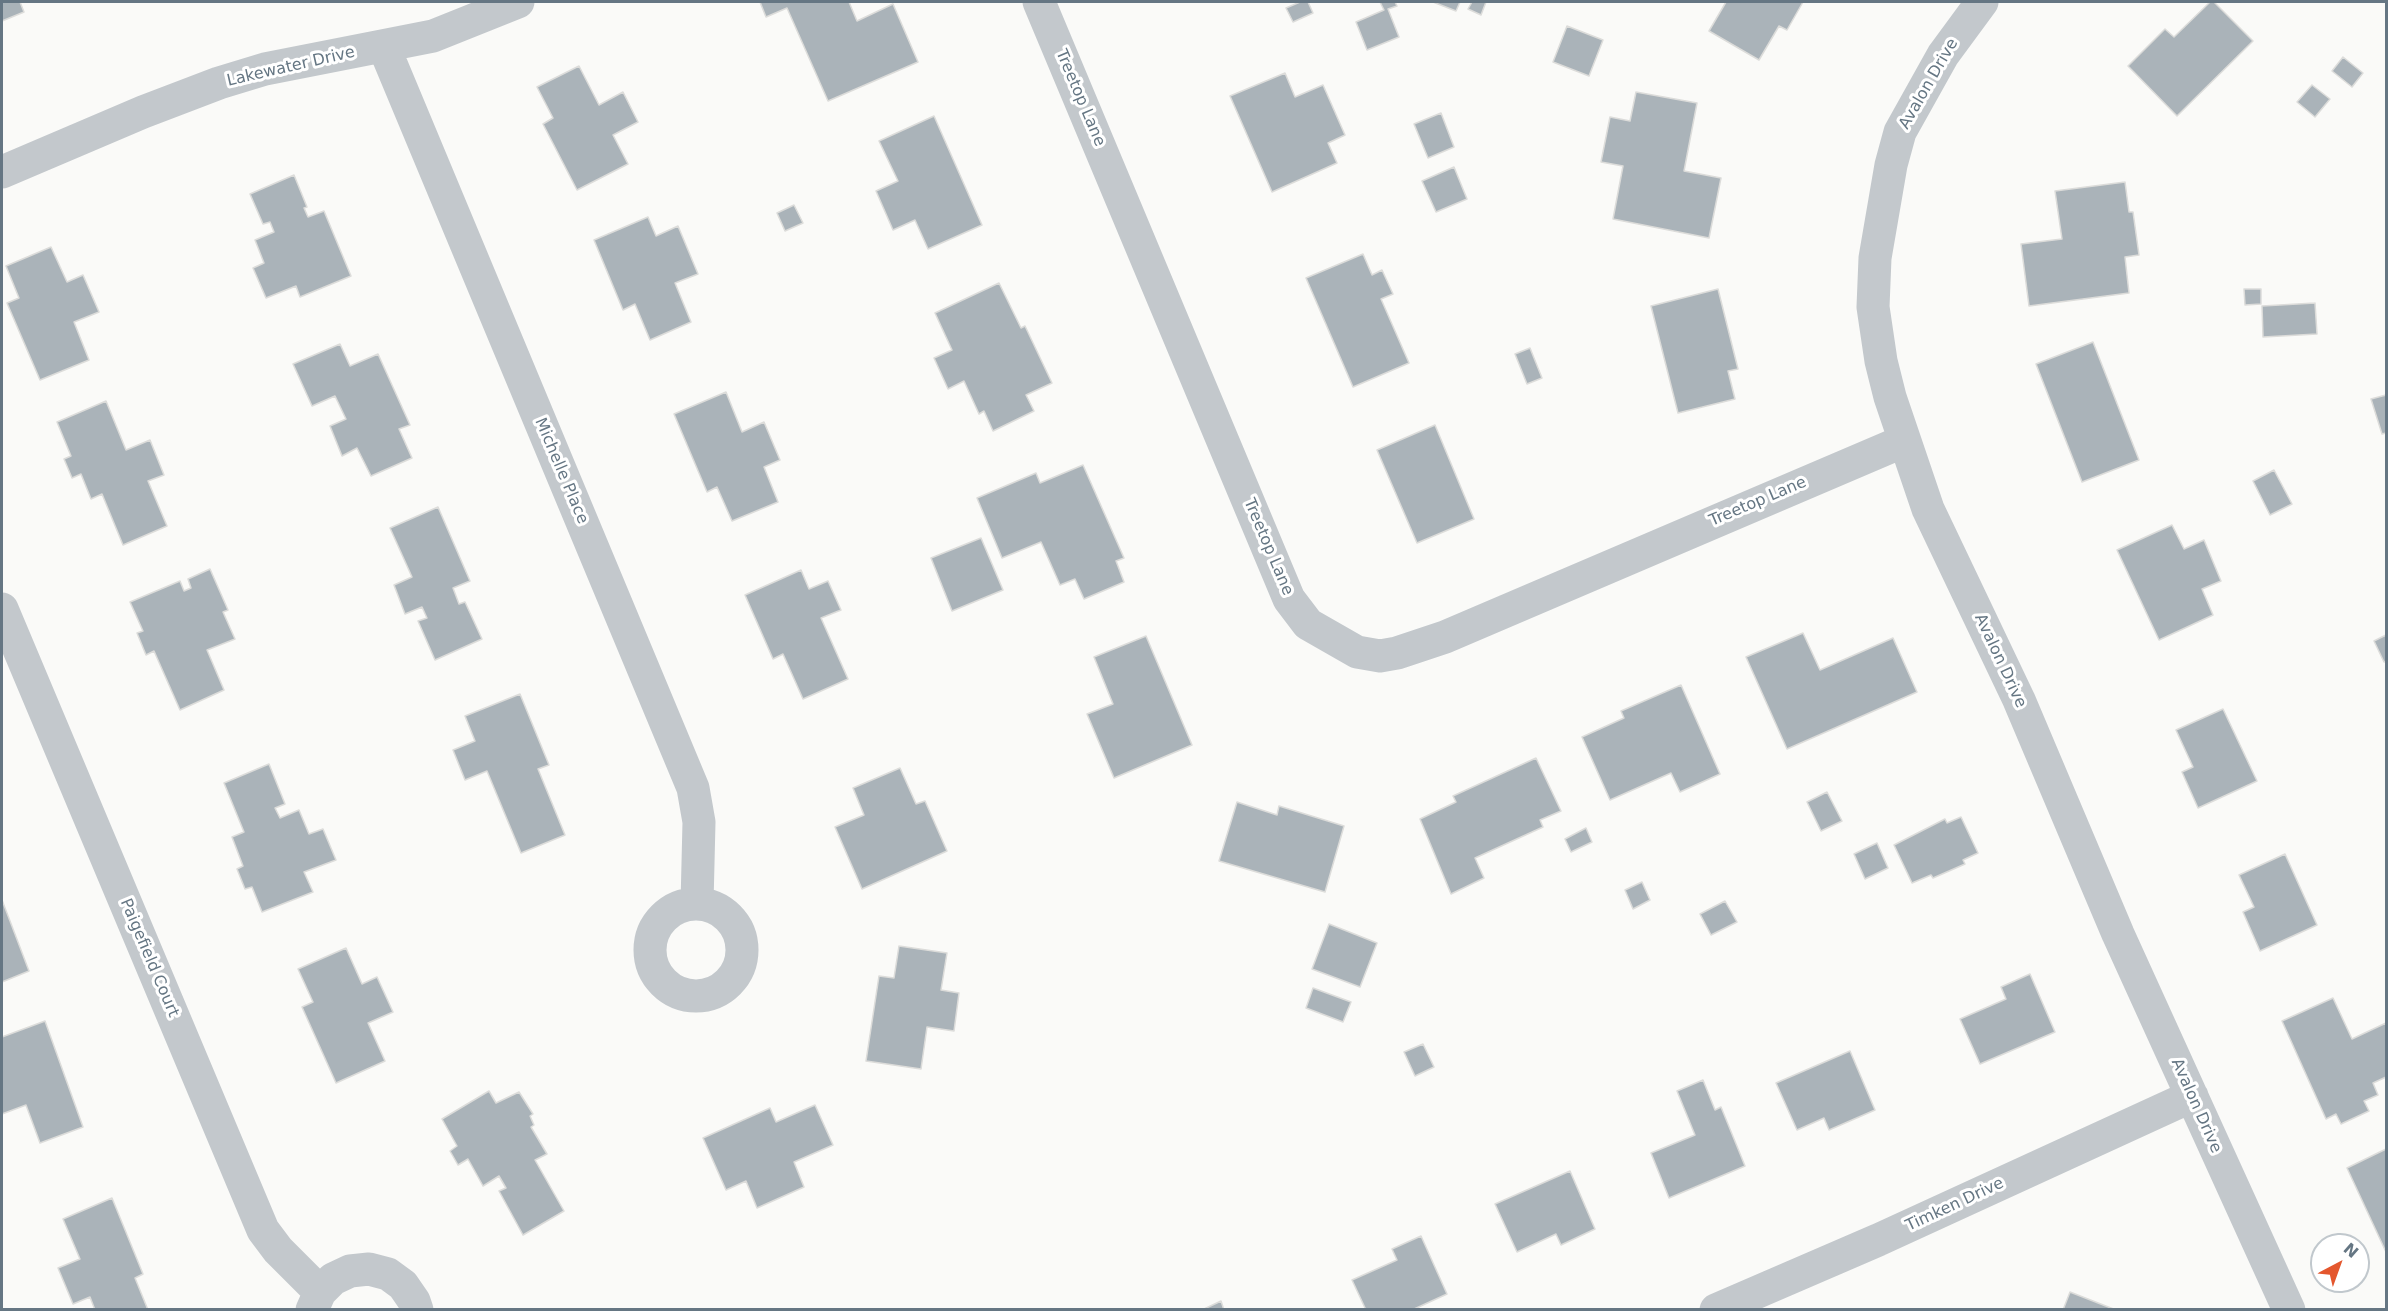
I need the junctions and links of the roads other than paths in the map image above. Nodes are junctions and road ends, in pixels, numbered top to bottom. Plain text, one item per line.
1 (518, 2) edge
2 (1039, 2) edge
3 (1982, 2) edge
4 (384, 47) junction
5 (2, 172) edge
6 (1904, 441) junction
7 (2, 609) edge
8 (697, 904) dead end
9 (2192, 1096) junction
10 (316, 1301) edge
11 (417, 1310) edge
12 (1716, 1310) edge
13 (2289, 1310) edge

1 - 4 street, Lakewater Drive
2 - 6 street, Treetop Lane
3 - 6 street, Avalon Drive
4 - 5 street, Lakewater Drive
4 - 8 street, Michelle Place
6 - 9 street, Avalon Drive
7 - 10 street, Paigefield Court
9 - 12 street, Timken Drive
9 - 13 street, Avalon Drive
10 - 11 street, Paigefield Court

